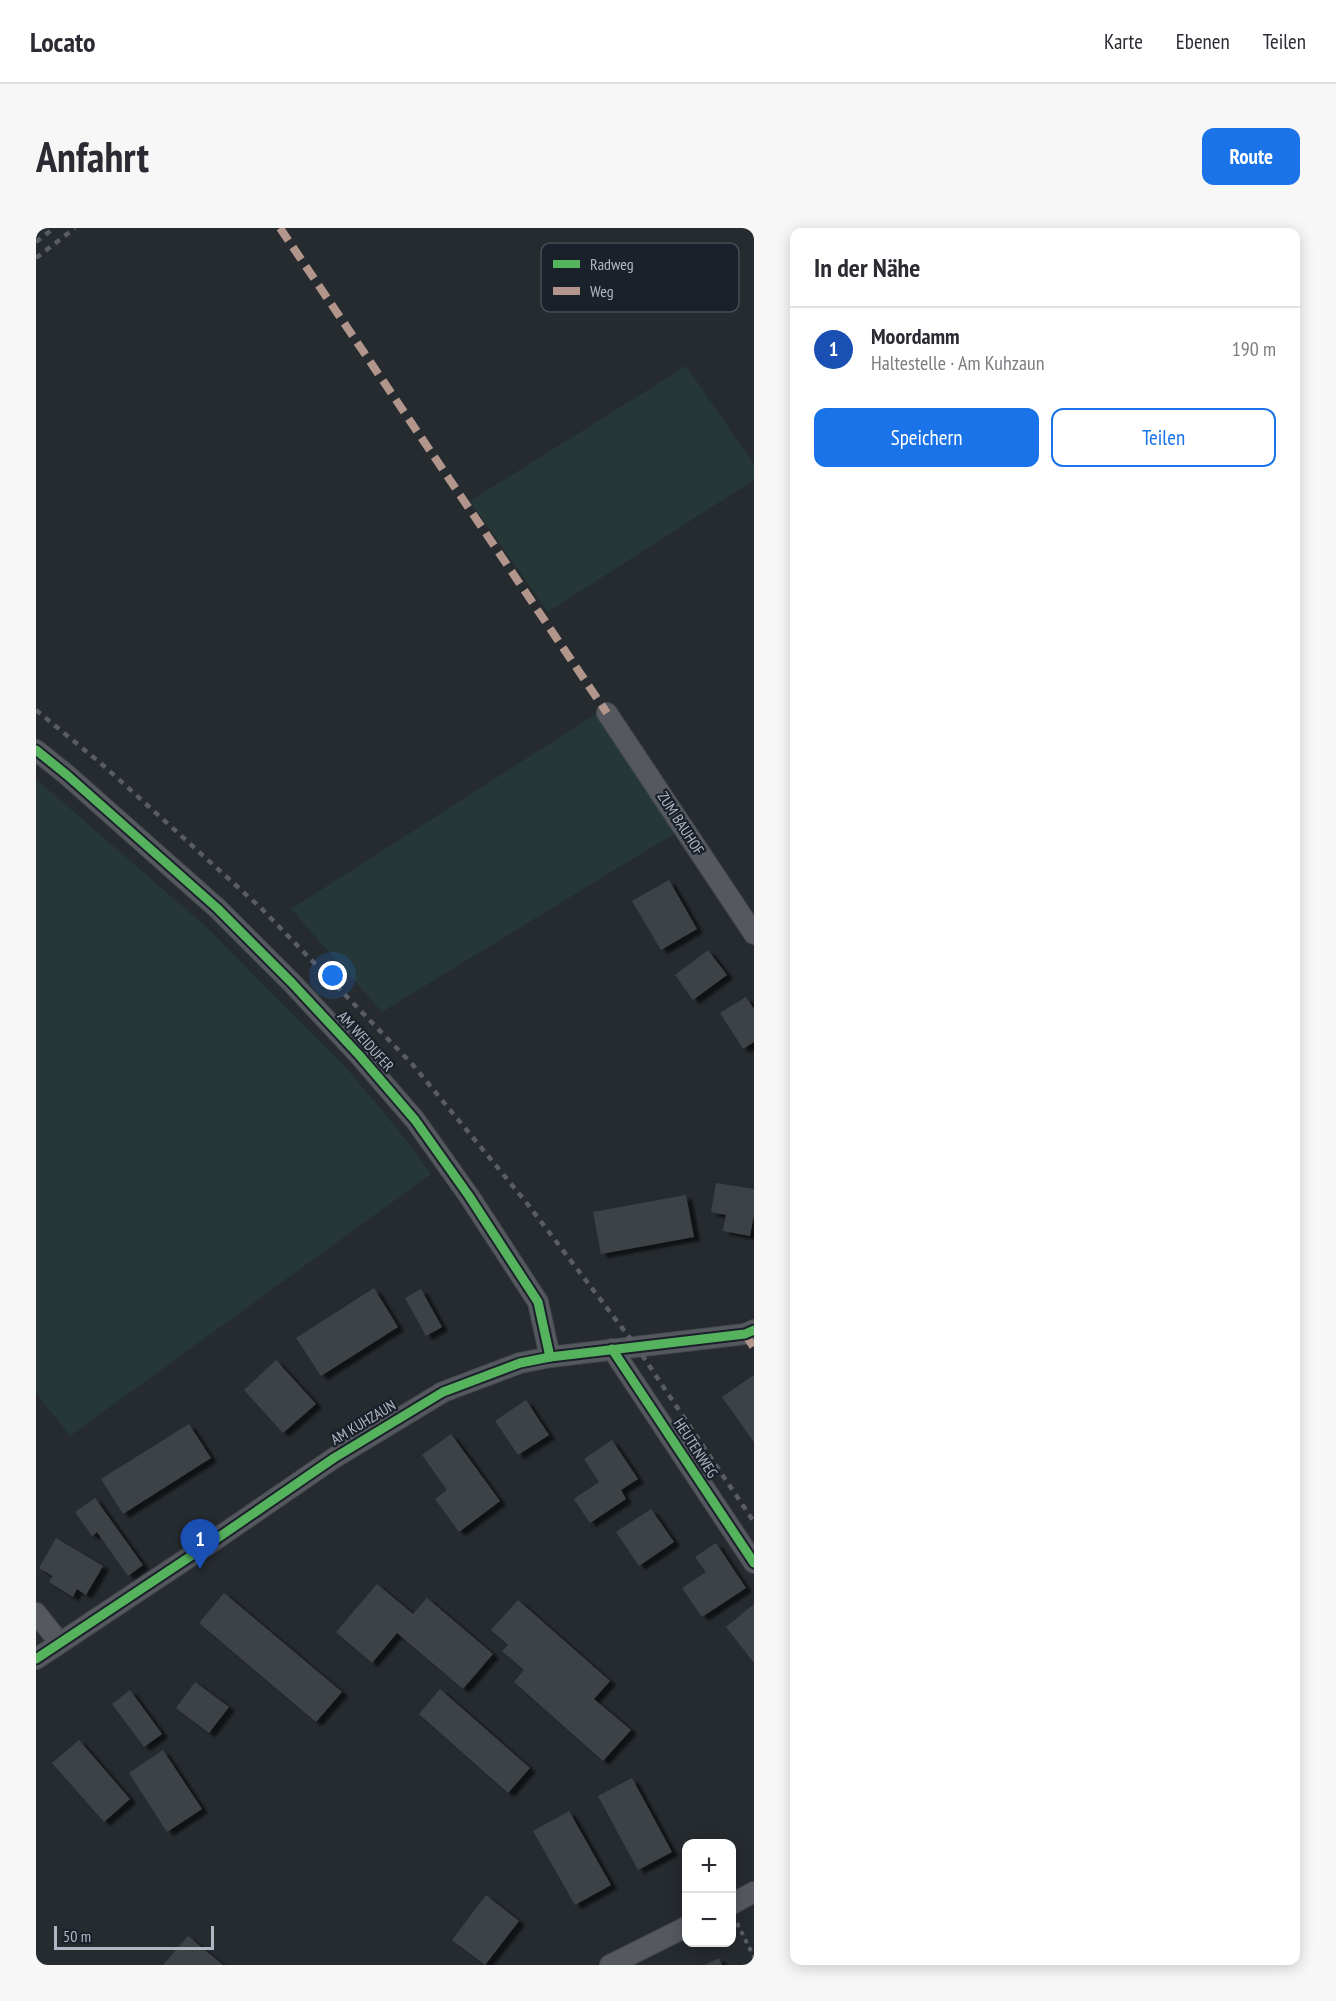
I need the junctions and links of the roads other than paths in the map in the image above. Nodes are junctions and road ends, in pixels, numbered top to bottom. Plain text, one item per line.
1 (607, 712) dead end
2 (36, 750) edge
3 (754, 934) edge
4 (754, 1330) edge
5 (612, 1349) junction
6 (550, 1356) junction
7 (754, 1563) edge
8 (36, 1613) edge
9 (59, 1642) junction
10 (36, 1659) edge
11 (754, 1892) edge
12 (736, 1910) edge
13 (682, 1929) edge
14 (610, 1965) edge

1 - 3 street, ZUM BAUHOF
2 - 6 street, AM WEIDUFER
4 - 5 street, AM KUHZAUN
5 - 6 street, AM KUHZAUN
5 - 7 street, HEUTENWEG
6 - 9 street, AM KUHZAUN
8 - 9 street
9 - 10 street, AM KUHZAUN
11 - 12 street
13 - 14 street

